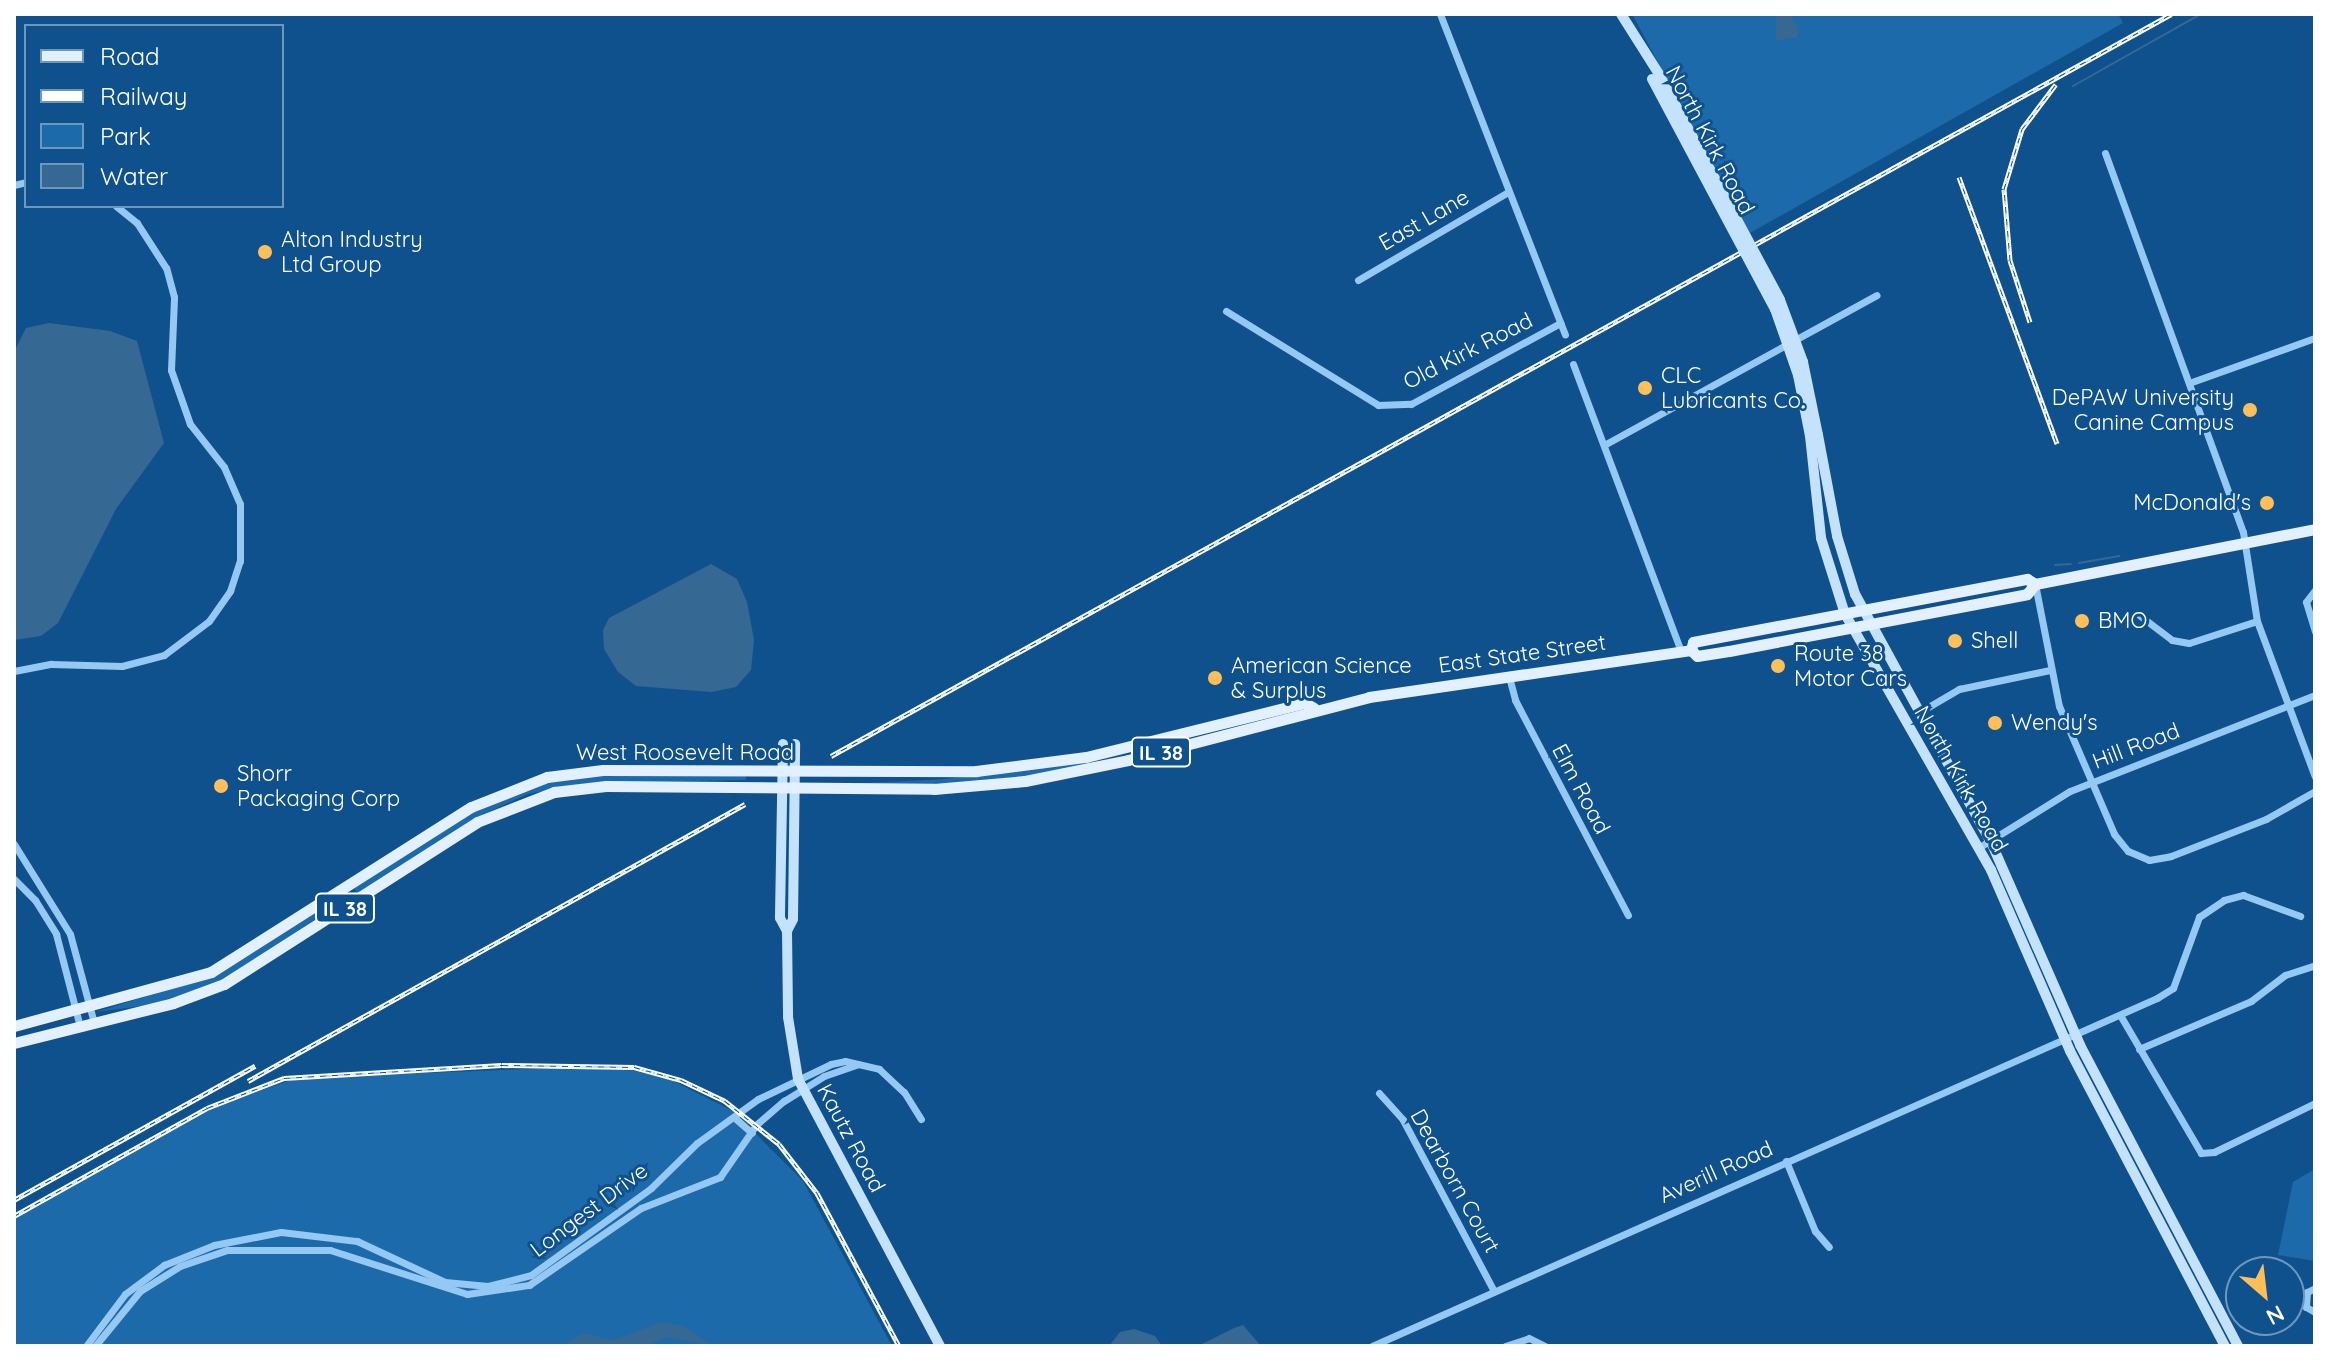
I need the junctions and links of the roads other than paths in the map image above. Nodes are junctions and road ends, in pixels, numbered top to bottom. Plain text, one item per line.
1 (1440, 14) edge
2 (1621, 14) edge
3 (2105, 153) dead end
4 (1508, 192) junction
5 (118, 208) edge
6 (1358, 280) dead end
7 (1877, 295) dead end
8 (1226, 311) dead end
9 (1560, 323) junction
10 (1565, 334) dead end
11 (2315, 338) edge
12 (1573, 364) dead end
13 (2189, 383) junction
14 (1814, 436) junction
15 (1604, 445) junction
16 (2315, 529) edge
17 (2245, 543) junction
18 (2035, 584) junction
19 (2315, 590) edge
20 (1862, 610) junction
21 (1845, 614) junction
22 (2139, 615) dead end
23 (2257, 621) junction
24 (1869, 625) junction
25 (1852, 629) junction
26 (2315, 632) edge
27 (1686, 650) junction
28 (2050, 670) junction
29 (14, 671) edge
30 (1509, 677) junction
31 (2315, 695) edge
32 (2286, 707) junction
33 (1314, 708) junction
34 (1918, 713) junction
35 (783, 744) dead end
36 (795, 744) dead end
37 (789, 772) junction
38 (2315, 777) edge
39 (2092, 782) junction
40 (789, 788) junction
41 (2315, 791) edge
42 (1991, 842) junction
43 (14, 844) edge
44 (1978, 848) junction
45 (14, 879) edge
46 (1628, 915) dead end
47 (2300, 916) dead end
48 (2315, 965) edge
49 (90, 1008) junction
50 (76, 1011) junction
51 (2120, 1015) junction
52 (94, 1023) junction
53 (14, 1026) edge
54 (80, 1027) junction
55 (2070, 1038) junction
56 (14, 1043) edge
57 (2139, 1049) junction
58 (800, 1084) junction
59 (1379, 1093) dead end
60 (2315, 1103) edge
61 (736, 1119) junction
62 (921, 1119) dead end
63 (752, 1133) junction
64 (1786, 1161) junction
65 (1829, 1247) dead end
66 (2315, 1288) edge
67 (1494, 1291) junction
68 (2315, 1312) edge
69 (86, 1346) edge
70 (95, 1346) edge
71 (940, 1346) edge
72 (1372, 1346) edge
73 (1505, 1346) edge
74 (1545, 1346) edge
75 (2225, 1346) edge
76 (2238, 1346) edge

1 - 4 street, Old Kirk Road
2 - 14 main road, North Kirk Road, bridge
3 - 13 street
4 - 6 street, East Lane
4 - 9 street, Old Kirk Road
5 - 29 street
7 - 15 street
8 - 9 street, Old Kirk Road
9 - 10 street, Old Kirk Road
11 - 13 street
12 - 15 street
13 - 17 street
14 - 20 main road, North Kirk Road
14 - 21 main road, North Kirk Road
15 - 27 street
16 - 17 main road, East State Street / IL 38
17 - 18 main road, East State Street / IL 38
17 - 23 street
18 - 20 main road, East State Street / IL 38
18 - 24 main road, East State Street / IL 38
18 - 28 street
19 - 26 street
20 - 21 main road, East State Street / IL 38
20 - 24 main road, North Kirk Road
21 - 25 main road, North Kirk Road
21 - 27 main road, East State Street / IL 38
22 - 23 street
23 - 32 street
24 - 25 main road, East State Street / IL 38
24 - 34 main road, North Kirk Road
25 - 27 main road, East State Street / IL 38
25 - 44 main road, North Kirk Road
27 - 30 main road, East State Street / IL 38
28 - 34 street
28 - 39 street
30 - 33 main road, East State Street / IL 38
30 - 46 street, Elm Road
31 - 32 street, Hill Road
32 - 38 street
32 - 39 street, Hill Road
33 - 37 main road, West Roosevelt Road / IL 38
33 - 40 main road, East State Street / IL 38
34 - 42 main road, North Kirk Road
35 - 37 main road, Kautz Road
36 - 37 main road, Kautz Road
37 - 40 main road, Kautz Road
37 - 49 main road, West Roosevelt Road / IL 38
39 - 41 street
39 - 42 street, Hill Road
40 - 52 main road, West Roosevelt Road / IL 38
40 - 58 main road, Kautz Road
42 - 44 street, Hill Road
42 - 55 main road, North Kirk Road
43 - 49 street
44 - 55 main road, North Kirk Road
45 - 50 street
47 - 51 street, Averill Road
48 - 57 street
49 - 50 main road, West Roosevelt Road / IL 38
49 - 52 street
50 - 53 main road, West Roosevelt Road / IL 38
50 - 54 street
51 - 55 street, Averill Road
51 - 57 street
52 - 54 main road, West Roosevelt Road / IL 38
54 - 56 main road, West Roosevelt Road / IL 38
55 - 64 street, Averill Road
55 - 75 main road, North Kirk Road
55 - 76 main road, North Kirk Road
57 - 60 street
58 - 61 street, Longest Drive
58 - 62 street
58 - 63 street, Longest Drive
58 - 71 main road, Kautz Road
59 - 67 street, Dearborn Court
61 - 63 street
61 - 69 street, Longest Drive
63 - 70 street, Longest Drive
64 - 65 street
64 - 67 street, Averill Road
66 - 68 street
67 - 72 street, Averill Road
73 - 74 street

